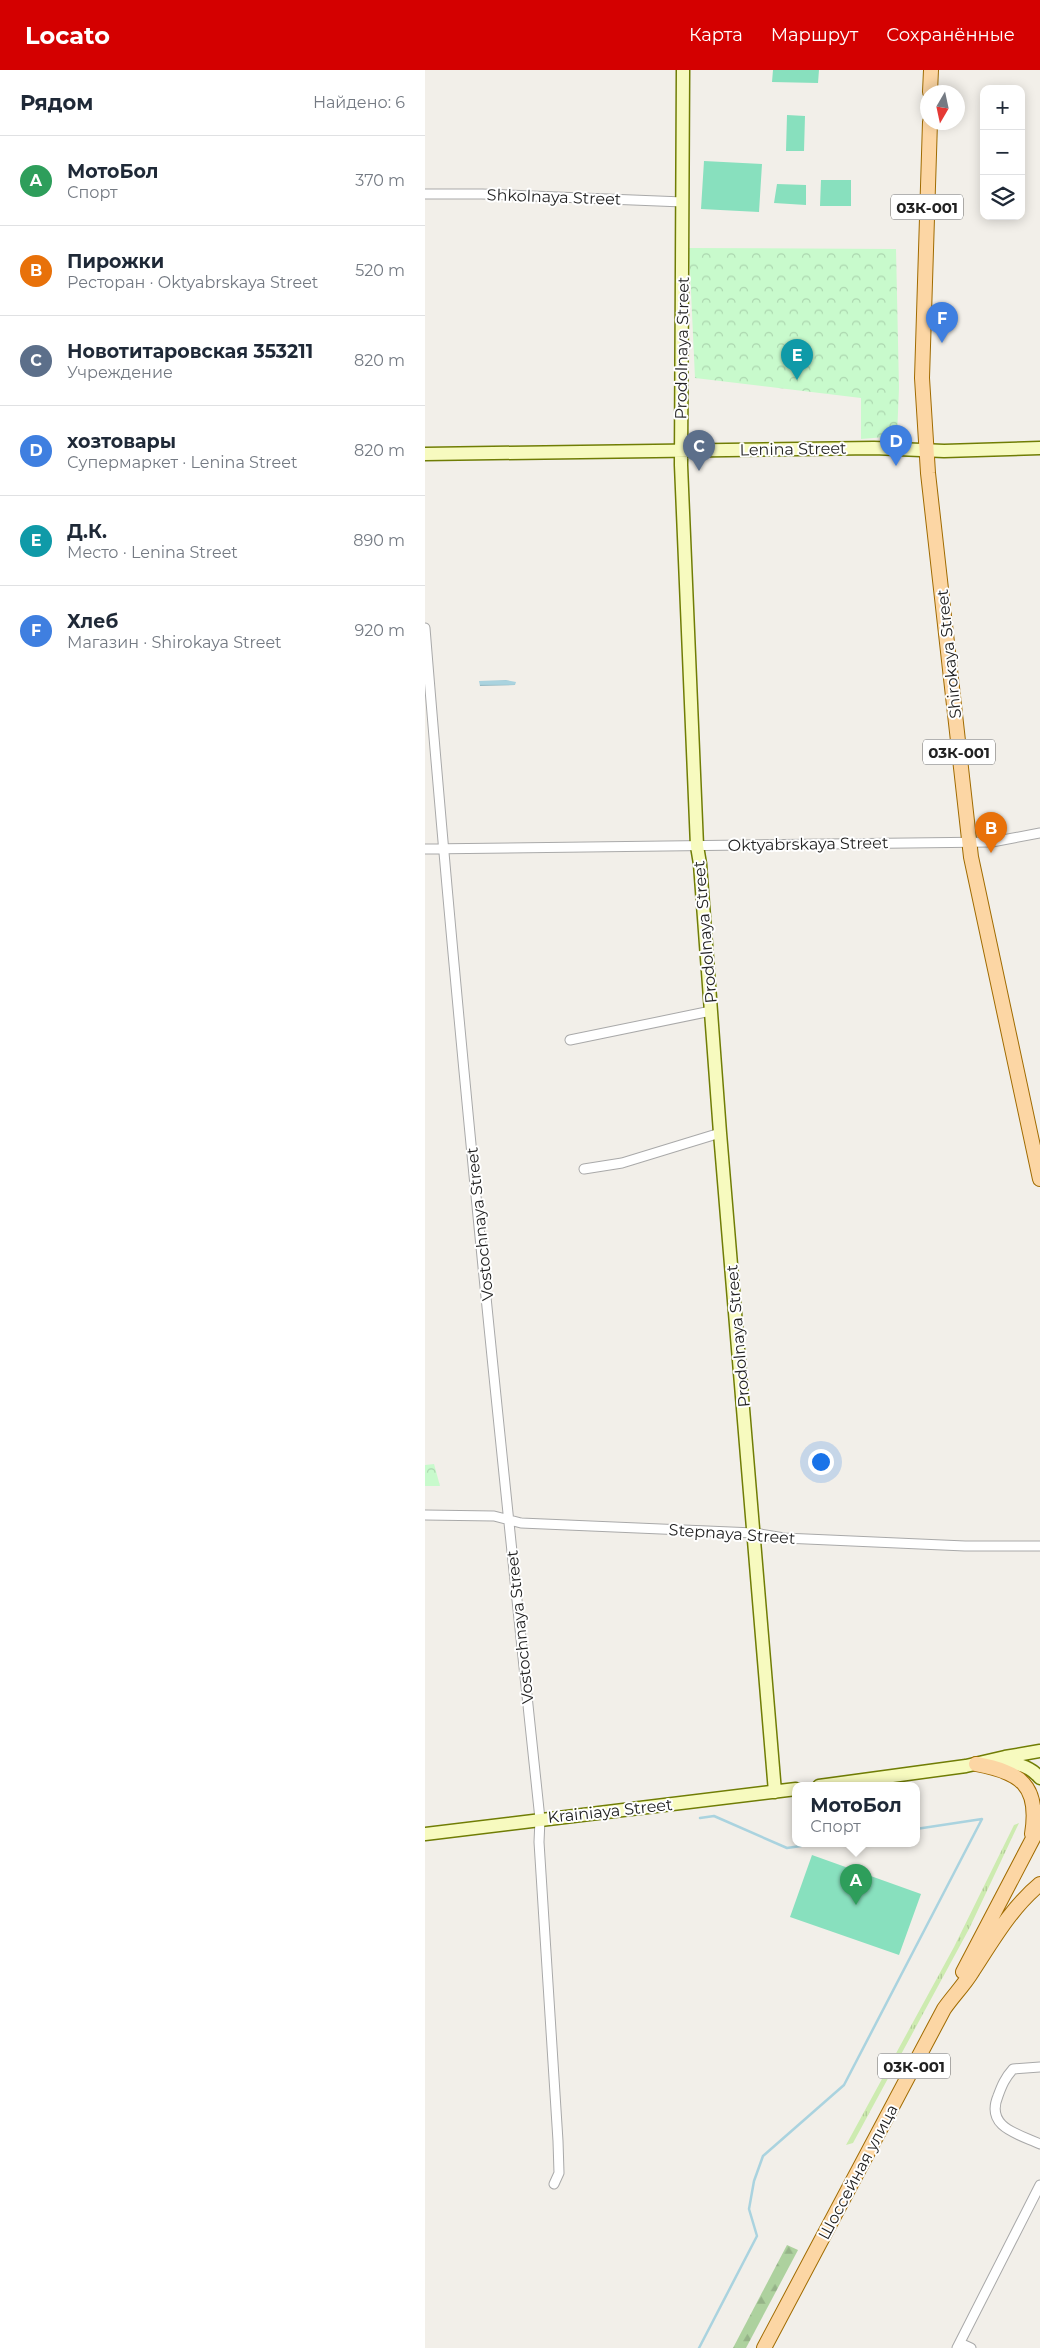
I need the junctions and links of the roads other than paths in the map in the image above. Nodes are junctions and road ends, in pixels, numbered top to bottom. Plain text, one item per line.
1 (683, 70) edge
2 (931, 70) edge
3 (930, 85) edge
4 (929, 130) edge
5 (425, 194) edge
6 (683, 202) junction
7 (1040, 448) edge
8 (681, 451) junction
9 (926, 451) junction
10 (425, 454) edge
11 (425, 628) edge
12 (1040, 833) edge
13 (969, 842) junction
14 (697, 846) junction
15 (425, 848) edge
16 (443, 848) junction
17 (711, 1011) junction
18 (570, 1040) dead end
19 (720, 1133) junction
20 (584, 1169) dead end
21 (1040, 1179) edge
22 (425, 1515) edge
23 (509, 1520) junction
24 (754, 1533) junction
25 (1040, 1546) edge
26 (1040, 1751) edge
27 (976, 1764) junction
28 (1040, 1778) edge
29 (848, 1782) edge
30 (792, 1790) edge
31 (775, 1792) junction
32 (540, 1819) junction
33 (1040, 1825) edge
34 (425, 1834) edge
35 (1031, 1842) junction
36 (1040, 1884) edge
37 (953, 1996) junction
38 (1040, 2067) edge
39 (1040, 2144) edge
40 (554, 2184) dead end
41 (1040, 2185) edge
42 (958, 2346) edge
43 (764, 2348) edge
44 (971, 2348) edge

1 - 6 street, Prodolnaya Street
2 - 3 main road
4 - 9 main road, Shirokaya Street / 03К-001
5 - 6 street, Shkolnaya Street
6 - 8 street, Prodolnaya Street
7 - 9 street, Lenina Street
8 - 9 street, Lenina Street
8 - 10 street, Lenina Street
8 - 14 street, Prodolnaya Street
9 - 13 main road, Shirokaya Street / 03К-001
11 - 16 street, Vostochnaya Street
12 - 13 street, Oktyabrskaya Street
13 - 14 street, Oktyabrskaya Street
13 - 21 main road, Shirokaya Street / 03К-001
14 - 16 street, Oktyabrskaya Street
14 - 17 street, Prodolnaya Street
15 - 16 street, Oktyabrskaya Street
16 - 23 street, Vostochnaya Street
17 - 18 street
17 - 19 street, Prodolnaya Street
19 - 20 street
19 - 24 street, Prodolnaya Street
22 - 23 street, Stepnaya Street
23 - 24 street, Stepnaya Street
23 - 32 street, Vostochnaya Street
24 - 25 street, Stepnaya Street
24 - 31 street, Prodolnaya Street
26 - 27 street
27 - 28 street
27 - 29 street
27 - 35 main road, 03К-001
30 - 31 street, Krainiaya Street
31 - 32 street, Krainiaya Street
32 - 34 street, Krainiaya Street
32 - 40 street, Vostochnaya Street
33 - 35 main road, 03К-001
35 - 37 main road, 03К-001
36 - 37 main road, 03К-001
37 - 43 main road, Шоссейная улица / 03К-001
38 - 39 street
41 - 42 street
42 - 44 street

